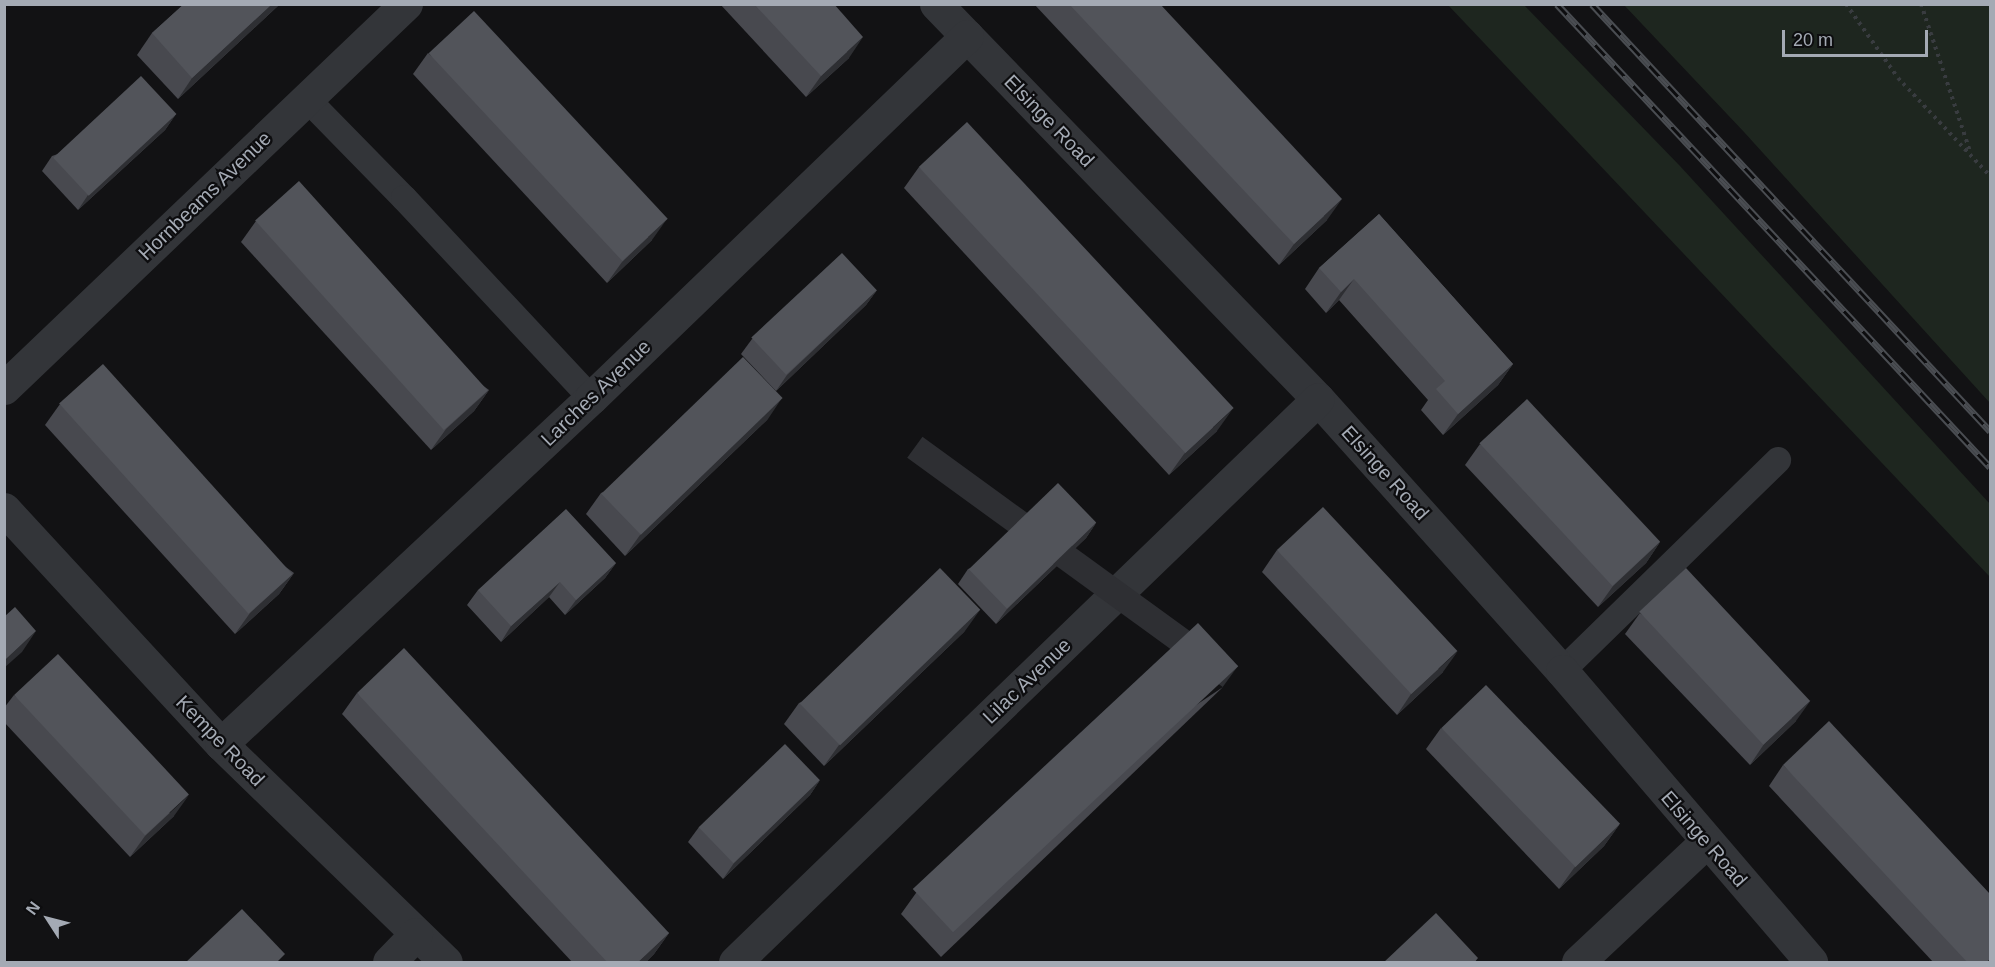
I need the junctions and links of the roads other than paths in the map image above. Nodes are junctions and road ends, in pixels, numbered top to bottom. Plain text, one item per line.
1 (406, 4) edge
2 (936, 4) edge
3 (967, 36) junction
4 (307, 99) junction
5 (4, 388) edge
6 (591, 399) junction
7 (1318, 399) junction
8 (1778, 460) dead end
9 (4, 509) edge
10 (1562, 671) junction
11 (221, 744) junction
12 (1706, 842) junction
13 (416, 934) junction
14 (389, 963) edge
15 (446, 963) edge
16 (735, 963) edge
17 (1578, 963) edge
18 (1810, 963) edge

1 - 4 street, Hornbeams Avenue
2 - 3 street, Elsinge Road
3 - 6 street, Larches Avenue
3 - 7 street, Elsinge Road
4 - 5 street, Hornbeams Avenue
4 - 6 lane
6 - 11 street, Larches Avenue
7 - 10 street, Elsinge Road
7 - 16 street, Lilac Avenue
8 - 10 lane
9 - 11 street, Kempe Road
10 - 12 street, Elsinge Road
11 - 13 street, Kempe Road
12 - 17 street
12 - 18 street, Elsinge Road
13 - 14 street
13 - 15 street, Kempe Road

